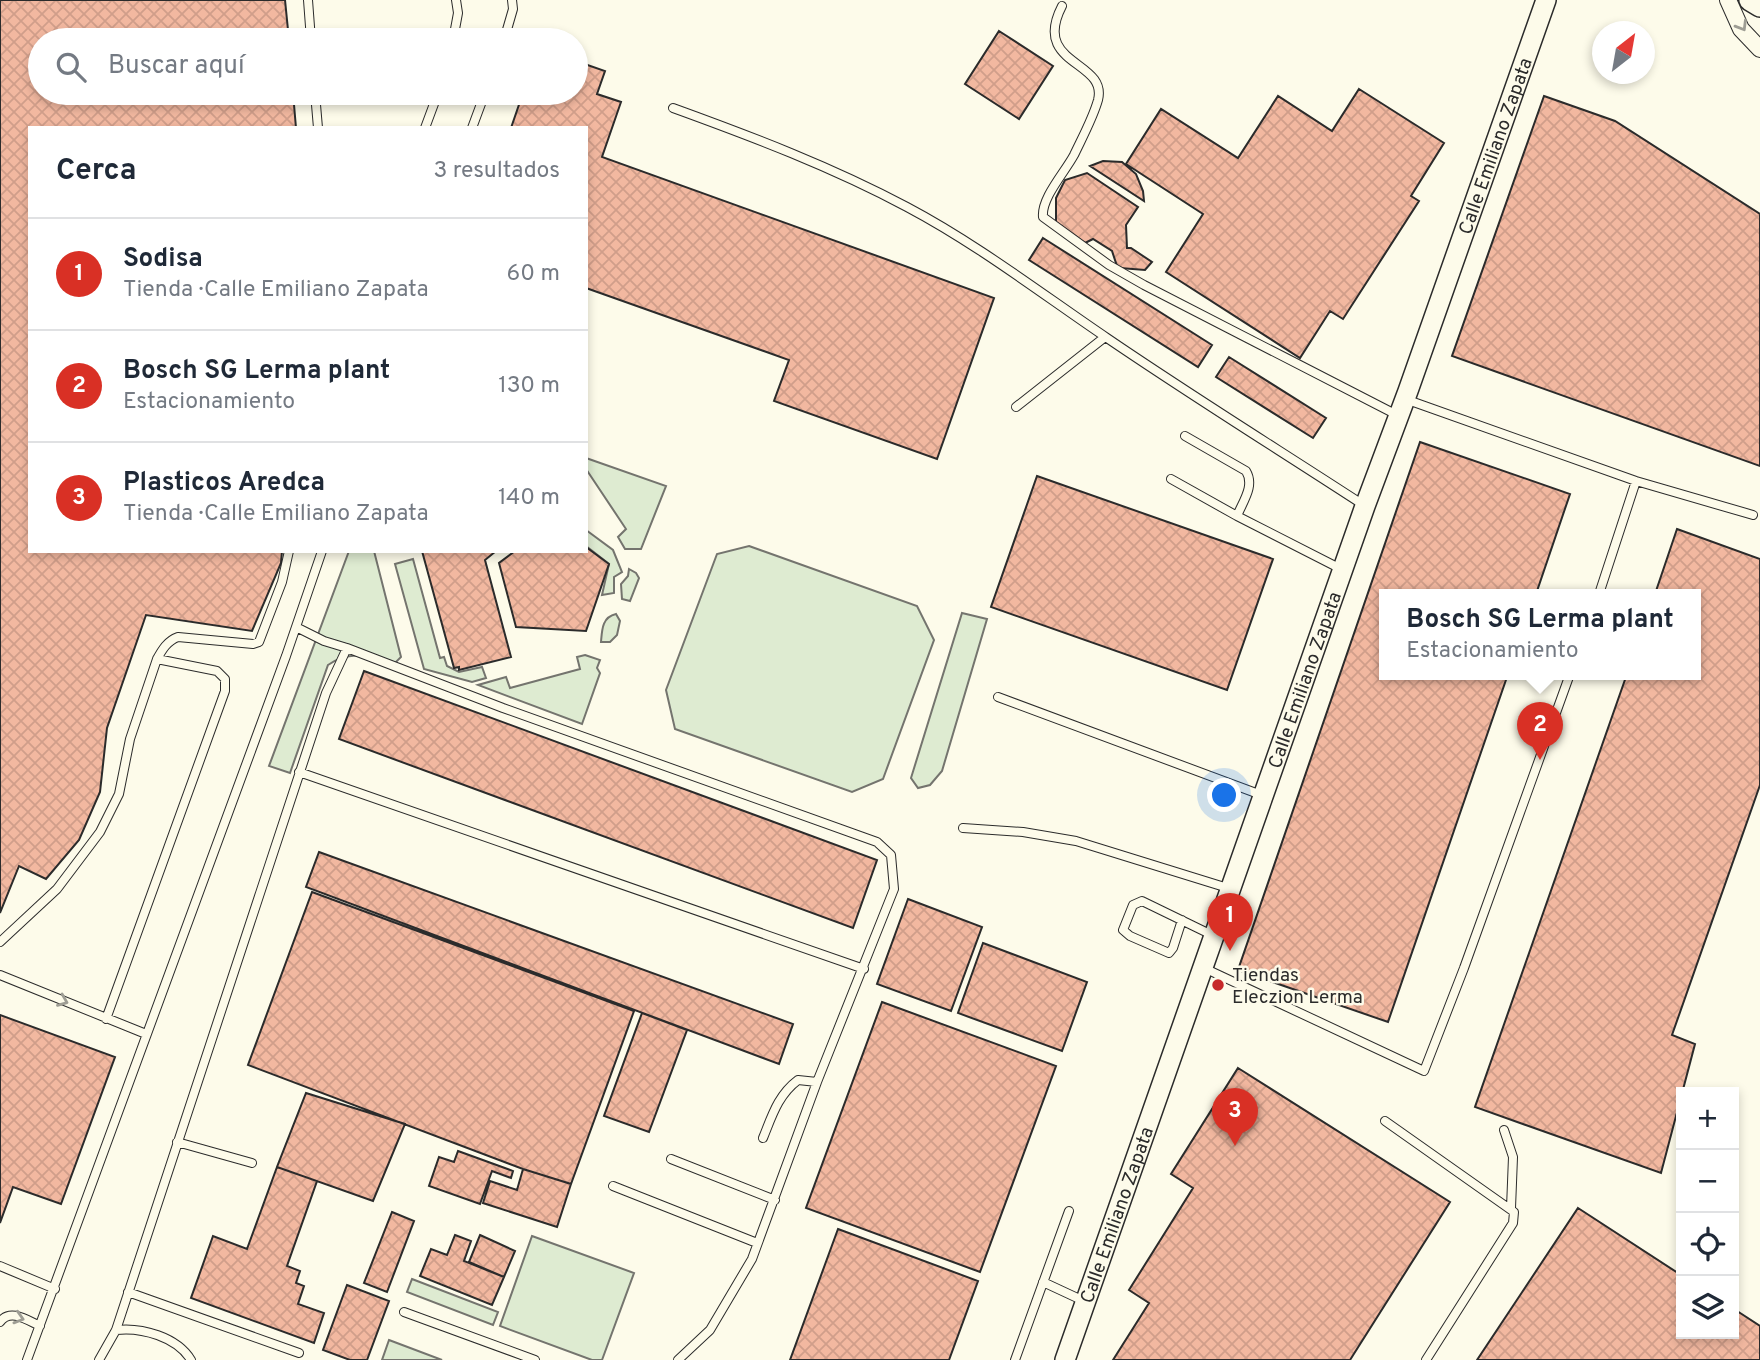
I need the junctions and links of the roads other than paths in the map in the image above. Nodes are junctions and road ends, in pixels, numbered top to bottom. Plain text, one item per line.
1 (308, 0) edge
2 (456, 0) edge
3 (512, 0) edge
4 (1546, 0) edge
5 (1727, 0) edge
6 (1750, 0) edge
7 (1062, 6) dead end
8 (1760, 6) edge
9 (310, 28) edge
10 (455, 28) edge
11 (507, 28) edge
12 (1760, 49) edge
13 (316, 105) edge
14 (434, 105) edge
15 (481, 105) edge
16 (673, 108) dead end
17 (318, 126) edge
18 (426, 126) edge
19 (473, 126) edge
20 (1105, 337) junction
21 (1016, 407) dead end
22 (1402, 407) junction
23 (1185, 436) dead end
24 (1171, 479) dead end
25 (1636, 481) junction
26 (1365, 506) junction
27 (1753, 514) dead end
28 (1237, 516) junction
29 (289, 553) edge
30 (321, 553) edge
31 (1343, 570) junction
32 (1601, 589) edge
33 (296, 627) junction
34 (348, 648) junction
35 (157, 659) junction
36 (1568, 680) edge
37 (998, 697) dead end
38 (299, 772) junction
39 (1264, 796) junction
40 (963, 828) dead end
41 (1231, 889) junction
42 (1182, 920) junction
43 (1215, 936) junction
44 (0, 942) edge
45 (1204, 968) junction
46 (864, 969) junction
47 (0, 975) edge
48 (106, 1019) junction
49 (146, 1034) junction
50 (817, 1082) junction
51 (1385, 1121) dead end
52 (1504, 1130) dead end
53 (763, 1138) dead end
54 (177, 1142) junction
55 (671, 1159) dead end
56 (252, 1163) dead end
57 (613, 1186) dead end
58 (775, 1200) junction
59 (1511, 1208) junction
60 (1069, 1211) dead end
61 (757, 1243) junction
62 (0, 1266) edge
63 (1043, 1282) junction
64 (55, 1289) junction
65 (128, 1292) junction
66 (1086, 1301) junction
67 (404, 1312) dead end
68 (0, 1322) edge
69 (40, 1326) junction
70 (116, 1330) junction
71 (299, 1353) dead end
72 (27, 1360) edge
73 (99, 1360) edge
74 (191, 1360) edge
75 (535, 1360) edge
76 (678, 1360) edge
77 (1015, 1360) edge
78 (1065, 1360) edge
79 (1426, 1360) edge

1 - 9 lane
2 - 10 lane
3 - 11 lane
4 - 22 street, Calle Emiliano Zapata
5 -> 12 street
6 - 8 main road
7 - 22 lane
13 - 17 lane
14 - 18 lane
15 - 19 lane
16 - 20 lane
20 - 21 lane
20 - 26 lane
22 - 25 lane
22 - 26 street, Calle Emiliano Zapata
23 - 28 lane
24 - 28 lane
25 - 27 lane
25 - 32 lane
26 - 31 street, Calle Emiliano Zapata
28 - 31 lane
29 - 35 lane
30 - 33 lane
31 - 39 street, Calle Emiliano Zapata
33 - 34 lane
33 - 49 lane
34 - 38 lane
34 - 46 lane
35 - 44 lane
35 - 48 lane
36 - 45 lane
37 - 39 lane
38 - 46 lane
38 - 54 lane
39 - 41 street, Calle Emiliano Zapata
40 - 41 lane
41 - 43 street, Calle Emiliano Zapata
42 - 42 lane
42 - 43 lane
43 - 45 street, Calle Emiliano Zapata
45 - 66 street, Calle Emiliano Zapata
46 - 50 lane
47 -> 48 lane
48 - 49 lane
49 - 64 lane
50 - 53 lane
50 - 58 lane
51 - 59 lane
52 - 59 lane
54 - 56 lane
54 - 65 lane
55 - 58 lane
57 - 61 lane
58 - 61 lane
59 - 79 lane
60 - 63 lane
61 - 76 lane
62 - 64 lane
63 - 66 lane
63 - 77 lane
64 - 69 lane
65 - 70 lane
65 - 71 lane
66 - 78 street, Calle Emiliano Zapata
67 - 75 lane
68 -> 69 lane
69 - 72 lane
70 - 73 lane
70 - 74 lane

